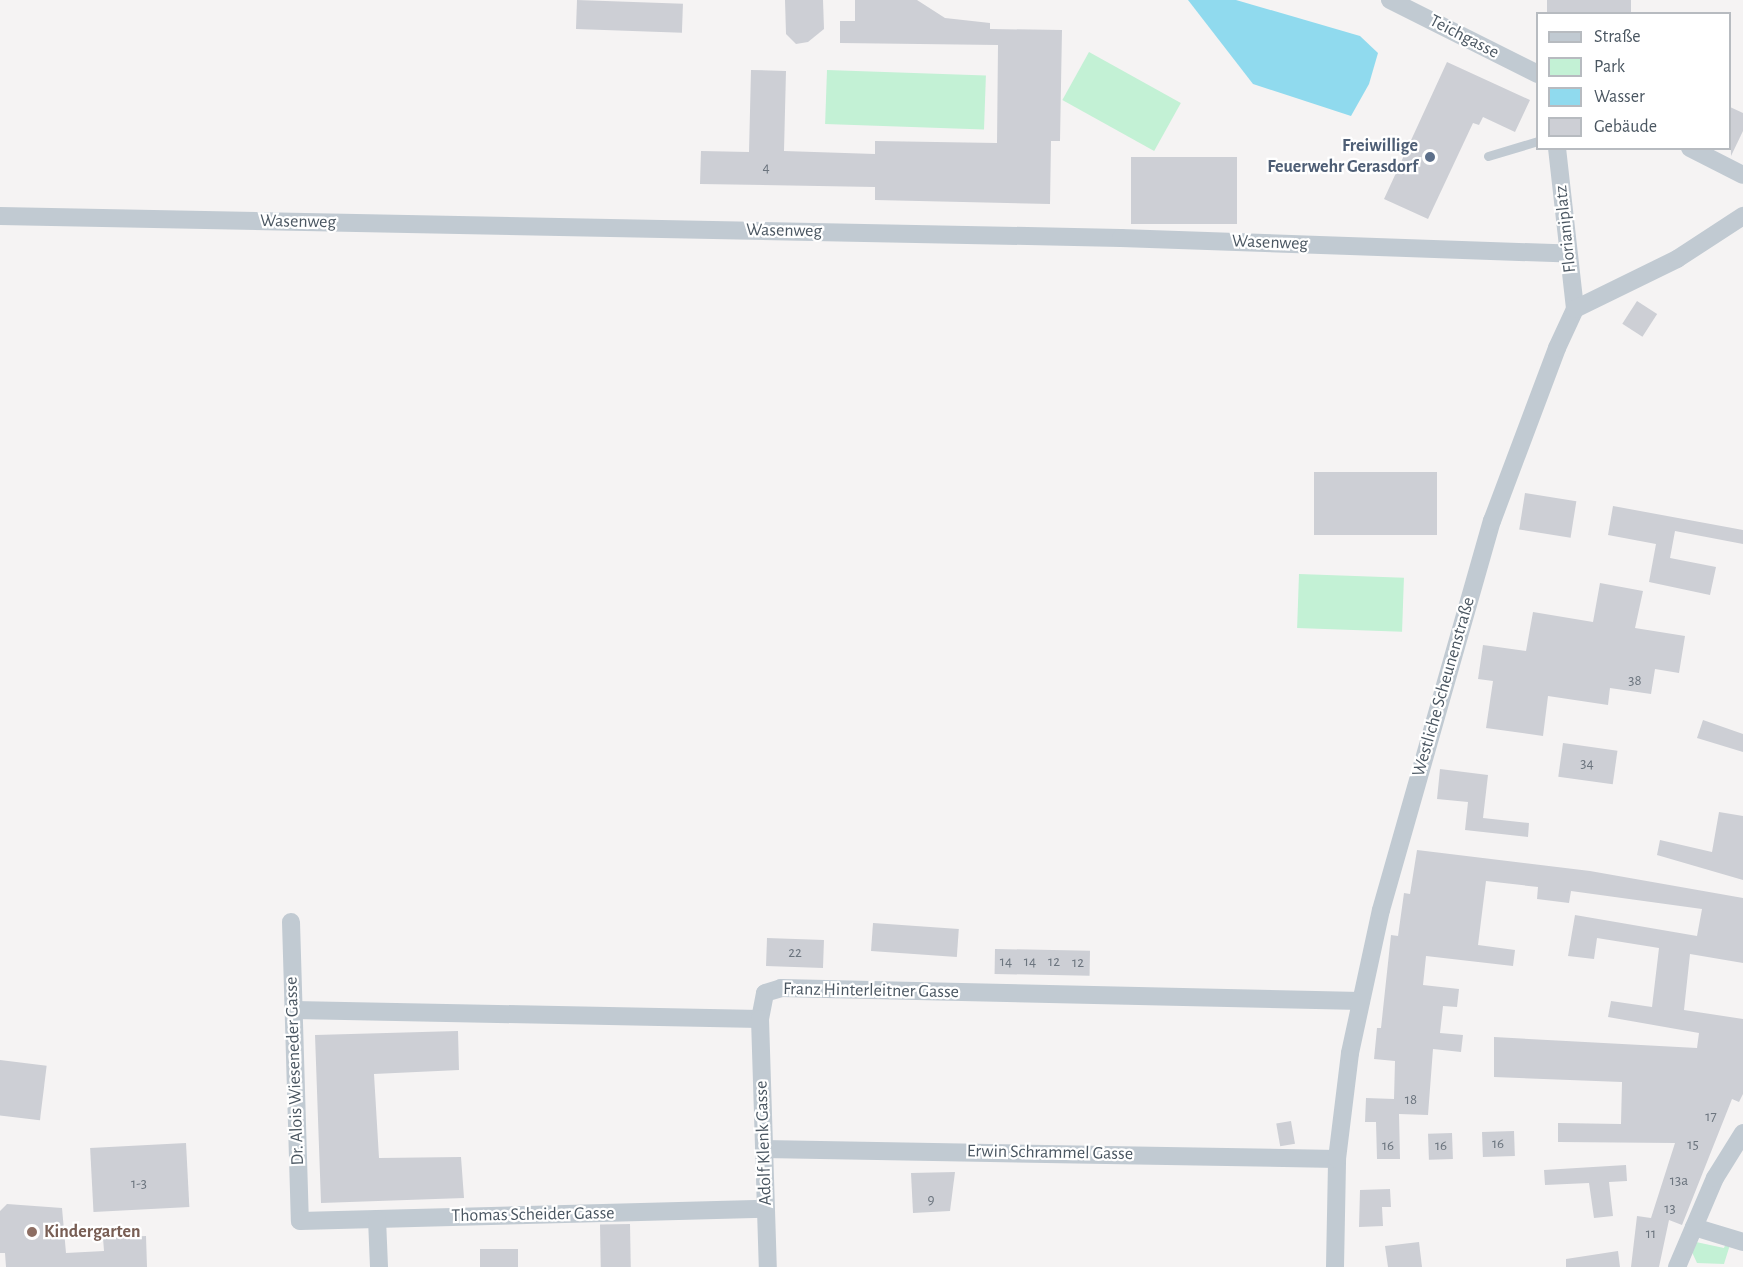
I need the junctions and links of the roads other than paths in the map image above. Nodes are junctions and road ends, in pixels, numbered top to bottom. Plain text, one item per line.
1 (1390, 0) edge
2 (1536, 73) edge
3 (1536, 142) edge
4 (1557, 150) edge
5 (1694, 150) edge
6 (1488, 156) dead end
7 (1743, 175) edge
8 (0, 216) edge
9 (1743, 216) edge
10 (1568, 254) junction
11 (1575, 309) junction
12 (291, 922) dead end
13 (1361, 1001) junction
14 (294, 1010) junction
15 (760, 1019) junction
16 (1743, 1133) edge
17 (764, 1149) junction
18 (1337, 1159) junction
19 (766, 1209) junction
20 (377, 1219) junction
21 (300, 1221) joint
22 (1694, 1227) junction
23 (1743, 1242) edge
24 (379, 1267) edge
25 (768, 1267) edge
26 (1335, 1267) edge
27 (1677, 1267) edge

1 - 2 street, Teichgasse
3 - 6 lane
4 - 10 street, Florianiplatz
5 - 7 street
8 - 10 street, Wasenweg
9 - 11 street
10 - 11 street, Florianiplatz
11 - 13 street, Westliche Scheunenstraße
12 - 14 street, Dr. Alois Wieseneder Gasse
13 - 15 street, Franz Hinterleitner Gasse
13 - 18 street, Westliche Scheunenstraße
14 - 15 street
14 - 21 street, Dr. Alois Wieseneder Gasse
15 - 17 street, Adolf Klenk Gasse
16 - 22 street
17 - 18 street, Erwin Schrammel Gasse
17 - 19 street, Adolf Klenk Gasse
18 - 26 street, Westliche Scheunenstraße
19 - 20 street, Thomas Scheider Gasse
19 - 25 street, Adolf Klenk Gasse
20 - 21 street, Thomas Scheider Gasse
20 - 24 street
22 - 23 street
22 - 27 street

